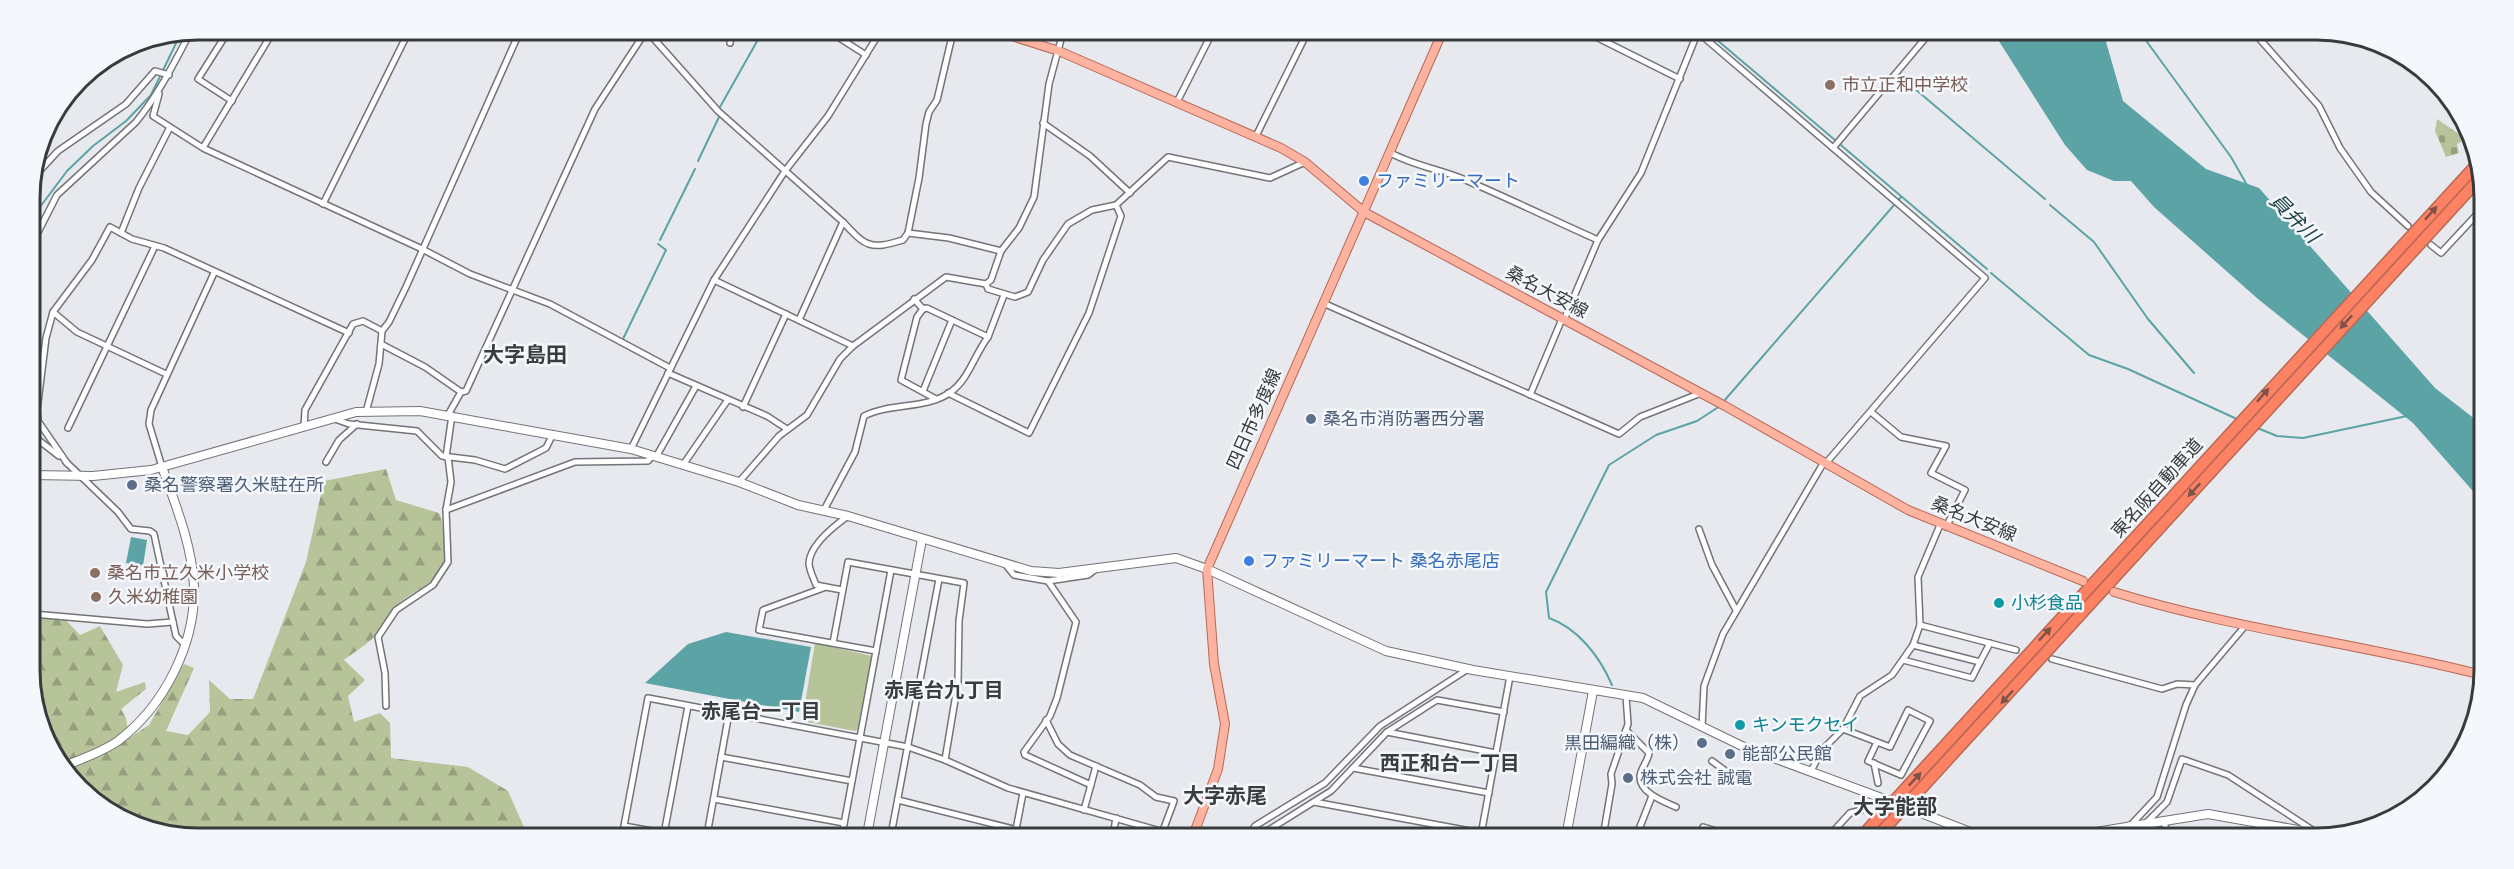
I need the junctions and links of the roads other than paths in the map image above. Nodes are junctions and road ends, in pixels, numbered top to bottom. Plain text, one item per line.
1 (1303, 40) edge
2 (1439, 40) edge
3 (1603, 40) edge
4 (1696, 40) edge
5 (1707, 40) edge
6 (1924, 40) edge
7 (2261, 40) edge
8 (185, 41) edge
9 (222, 41) edge
10 (268, 41) edge
11 (404, 41) edge
12 (516, 41) edge
13 (640, 41) edge
14 (656, 41) edge
15 (844, 41) edge
16 (875, 41) edge
17 (951, 41) edge
18 (1026, 41) edge
19 (1061, 41) edge
20 (1208, 41) edge
21 (1059, 51) junction
22 (866, 55) junction
23 (167, 75) junction
24 (1680, 79) junction
25 (162, 86) junction
26 (232, 101) junction
27 (1177, 102) junction
28 (1043, 123) junction
29 (170, 127) junction
30 (1256, 136) junction
31 (1836, 145) junction
32 (204, 146) dead end
33 (1389, 152) junction
34 (1305, 162) junction
35 (44, 166) edge
36 (785, 171) junction
37 (2471, 172) edge
38 (2473, 185) edge
39 (1130, 193) junction
40 (323, 204) junction
41 (1116, 204) junction
42 (1364, 212) junction
43 (2474, 218) edge
44 (843, 222) junction
45 (2408, 226) tunnel mouth
46 (41, 227) edge
47 (121, 233) junction
48 (908, 233) junction
49 (1598, 240) junction
50 (2431, 245) dead end
51 (155, 246) junction
52 (422, 249) junction
53 (1001, 251) junction
54 (214, 273) junction
55 (2382, 275) junction
56 (714, 280) junction
57 (986, 284) junction
58 (513, 289) junction
59 (1004, 295) junction
60 (914, 299) junction
61 (1323, 303) junction
62 (924, 309) junction
63 (53, 312) junction
64 (786, 314) junction
65 (1563, 319) junction
66 (799, 320) junction
67 (952, 320) junction
68 (382, 331) junction
69 (349, 333) junction
70 (988, 337) junction
71 (381, 344) junction
72 (106, 346) junction
73 (853, 346) junction
74 (669, 370) junction
75 (166, 374) junction
76 (41, 381) edge
77 (696, 386) junction
78 (923, 391) junction
79 (461, 392) junction
80 (948, 393) junction
81 (1701, 393) junction
82 (1530, 394) junction
83 (936, 399) junction
84 (727, 400) junction
85 (742, 407) junction
86 (366, 412) junction
87 (1871, 412) junction
88 (450, 415) junction
89 (335, 419) junction
90 (357, 424) junction
91 (41, 425) edge
92 (304, 427) junction
93 (68, 428) dead end
94 (787, 429) junction
95 (554, 434) junction
96 (40, 442) edge
97 (631, 448) junction
98 (654, 456) junction
99 (447, 457) junction
100 (326, 462) dead end
101 (1825, 462) junction
102 (67, 463) junction
103 (684, 465) junction
104 (162, 467) junction
105 (40, 475) edge
106 (81, 476) junction
107 (739, 482) junction
108 (446, 510) junction
109 (824, 510) junction
110 (848, 516) junction
111 (1943, 526) junction
112 (1699, 529) dead end
113 (922, 539) junction
114 (1005, 564) junction
115 (1097, 568) junction
116 (1207, 569) junction
117 (891, 570) junction
118 (915, 574) junction
119 (939, 579) junction
120 (1048, 581) junction
121 (2083, 581) dead end
122 (826, 587) junction
123 (843, 590) junction
124 (2114, 591) dead end
125 (1736, 610) junction
126 (40, 615) edge
127 (173, 622) junction
128 (1920, 625) junction
129 (2245, 626) junction
130 (833, 643) junction
131 (1990, 643) junction
132 (185, 645) junction
133 (1913, 645) junction
134 (2016, 650) dead end
135 (876, 651) junction
136 (2052, 659) dead end
137 (1903, 660) junction
138 (1980, 662) junction
139 (1469, 668) junction
140 (2474, 673) edge
141 (1510, 676) junction
142 (2195, 685) junction
143 (1593, 691) junction
144 (1626, 696) junction
145 (386, 706) dead end
146 (688, 706) junction
147 (1504, 712) junction
148 (729, 713) junction
149 (1046, 720) junction
150 (1702, 727) junction
151 (1843, 729) junction
152 (1626, 730) junction
153 (1387, 732) junction
154 (860, 738) junction
155 (884, 742) junction
156 (1877, 742) junction
157 (908, 747) junction
158 (1496, 753) junction
159 (722, 757) junction
160 (945, 760) junction
161 (1712, 760) dead end
162 (1874, 763) junction
163 (71, 764) edge
164 (1096, 766) junction
165 (1353, 768) junction
166 (1811, 771) junction
167 (1727, 772) dead end
168 (852, 781) junction
169 (1878, 783) dead end
170 (1091, 785) junction
171 (1023, 793) junction
172 (1489, 793) junction
173 (1652, 795) junction
174 (714, 799) junction
175 (898, 800) junction
176 (1887, 800) dead end
177 (1314, 802) junction
178 (1677, 807) dead end
179 (1084, 810) junction
180 (1862, 810) dead end
181 (1913, 810) dead end
182 (1116, 818) junction
183 (2164, 821) junction
184 (844, 823) junction
185 (2146, 823) junction
186 (2130, 826) junction
187 (634, 828) edge
188 (667, 828) edge
189 (708, 828) edge
190 (843, 828) edge
191 (868, 828) edge
192 (892, 828) edge
193 (997, 828) edge
194 (1016, 828) edge
195 (1114, 828) edge
196 (1145, 828) edge
197 (1164, 828) edge
198 (1196, 828) edge
199 (1254, 828) edge
200 (1274, 828) edge
201 (1446, 828) edge
202 (1482, 828) edge
203 (1568, 828) edge
204 (1605, 828) edge
205 (1639, 828) edge
206 (1836, 828) edge
207 (1869, 828) edge
208 (1884, 828) edge
209 (1960, 828) edge
210 (2118, 828) edge
211 (2166, 828) edge
212 (2286, 828) edge
213 (2310, 828) edge

1 - 30 street
2 - 33 main road, 四日市多度線
3 - 24 street
4 - 24 street
5 - 31 street
6 - 31 street
7 - 45 street
8 - 23 street
9 - 26 street
10 - 26 street
11 - 40 street
12 - 52 street
13 - 58 street
14 - 36 street
15 - 22 street
16 - 22 street
17 - 48 street
18 - 21 main road, 桑名大安線
19 - 21 street
20 - 27 street
21 - 27 main road, 桑名大安線
21 - 28 street
22 - 36 street
23 - 25 street
23 - 35 street
24 - 49 street
25 - 29 street
25 - 46 street
26 - 32 street
27 - 30 main road, 桑名大安線
28 - 39 street
28 - 53 street
29 - 40 street
29 - 47 street
30 - 34 main road, 桑名大安線
31 - 87 street
33 - 42 main road, 四日市多度線
33 - 49 street
34 - 39 street
34 - 42 main road, 桑名大安線
36 - 44 street
36 - 56 street
55 -> 37 highway, 東名阪自動車道
38 - 55 highway, 東名阪自動車道
39 - 41 street
40 - 52 street
41 - 59 street
41 - 80 street
42 - 61 main road, 四日市多度線
42 - 65 main road, 桑名大安線
43 - 50 street
44 - 48 street
44 - 66 street
47 - 51 street
47 - 63 street
48 - 53 street
49 - 65 street
51 - 54 street
51 - 72 street
52 - 58 street
52 - 68 street
53 - 57 street
54 - 69 street
54 - 75 street
207 -> 55 highway, 東名阪自動車道
55 -> 208 highway, 東名阪自動車道
56 - 64 street
56 - 74 street
57 - 59 street
57 - 60 street
58 - 74 street
58 - 79 street
59 - 70 street
60 - 62 street
60 - 73 street
61 - 82 street
61 - 116 main road, 四日市多度線
62 - 67 street
62 - 78 street
63 - 72 street
63 - 76 street
64 - 66 street
64 - 85 street
65 - 81 main road, 桑名大安線
65 - 82 street
66 - 73 street
67 - 70 street
67 - 78 street
68 - 69 street
68 - 71 street
69 - 92 street
70 - 80 street
71 - 79 street
71 - 86 street
72 - 75 street
72 - 93 street
73 - 94 street
74 - 77 street
74 - 97 street
75 - 104 street
77 - 84 street
77 - 98 street
78 - 83 street
79 - 88 street
80 - 83 street
81 - 82 street
81 - 101 main road, 桑名大安線
83 - 109 street
84 - 85 street
84 - 103 street
85 - 94 street
86 - 88 street
86 - 89 street
87 - 101 street
87 - 111 street
88 - 95 street
88 - 99 street
89 - 90 street
89 - 92 street
90 - 99 street
90 - 100 street
91 - 102 street
92 - 104 street
94 - 107 street
95 - 97 street
95 - 99 street
96 - 102 street
97 - 98 street
98 - 103 street
98 - 108 street
99 - 108 street
101 - 111 main road, 桑名大安線
101 - 125 street
102 - 106 street
103 - 107 street
104 - 106 street
104 - 132 street
105 - 106 street
106 - 127 street
107 - 109 street
108 - 145 street
109 - 110 street
110 - 113 street
110 - 122 street
111 - 121 main road, 桑名大安線
111 - 128 street
112 - 125 street
113 - 114 street
113 - 118 street
114 - 115 street
114 - 120 street
115 - 116 street
115 - 120 street
116 - 139 street
116 - 198 main road, 四日市多度線
117 - 118 street
117 - 123 street
117 - 135 street
118 - 119 street
118 - 155 street
119 - 157 street
119 - 160 street
120 - 149 street
122 - 123 street
122 - 130 street
123 - 130 street
124 - 129 main road
125 - 150 street
126 - 127 street
127 - 132 street
128 - 131 street
128 - 133 street
129 - 140 main road
129 - 142 street
130 - 135 street
131 - 134 street
131 - 138 street
132 - 163 street
133 - 137 street
133 - 138 street
135 - 154 street
136 - 142 street
137 - 138 street
137 - 151 street
139 - 141 street
139 - 199 street
141 - 143 street
141 - 147 street
142 - 186 street
143 - 144 street
143 - 203 street
144 - 150 street
144 - 152 street
146 - 148 street
146 - 187 street
146 - 188 street
147 - 153 street
147 - 158 street
148 - 154 street
148 - 159 street
149 - 164 street
149 - 170 street
150 - 166 street
151 - 156 street
151 - 166 street
152 - 173 street
152 - 204 street
153 - 158 street
153 - 165 street
154 - 155 street
154 - 168 street
155 - 157 street
155 - 191 street
156 - 162 street
156 - 162 street
157 - 160 street
157 - 175 street
158 - 172 street
159 - 168 street
159 - 174 street
160 - 171 street
161 - 167 street
162 - 169 street
164 - 170 street
164 - 197 street
165 - 172 street
165 - 177 street
166 - 176 street
168 - 184 street
170 - 179 street
171 - 179 street
171 - 194 street
172 - 202 street
173 - 178 street
173 - 205 street
174 - 184 street
174 - 189 street
175 - 192 street
175 - 193 street
177 - 200 street
177 - 201 street
179 - 182 street
180 - 206 street
181 - 209 street
182 - 195 street
182 - 196 street
183 - 185 street
183 - 211 street
183 - 212 street
184 - 190 street
185 - 186 street
185 - 213 street
186 - 210 street

